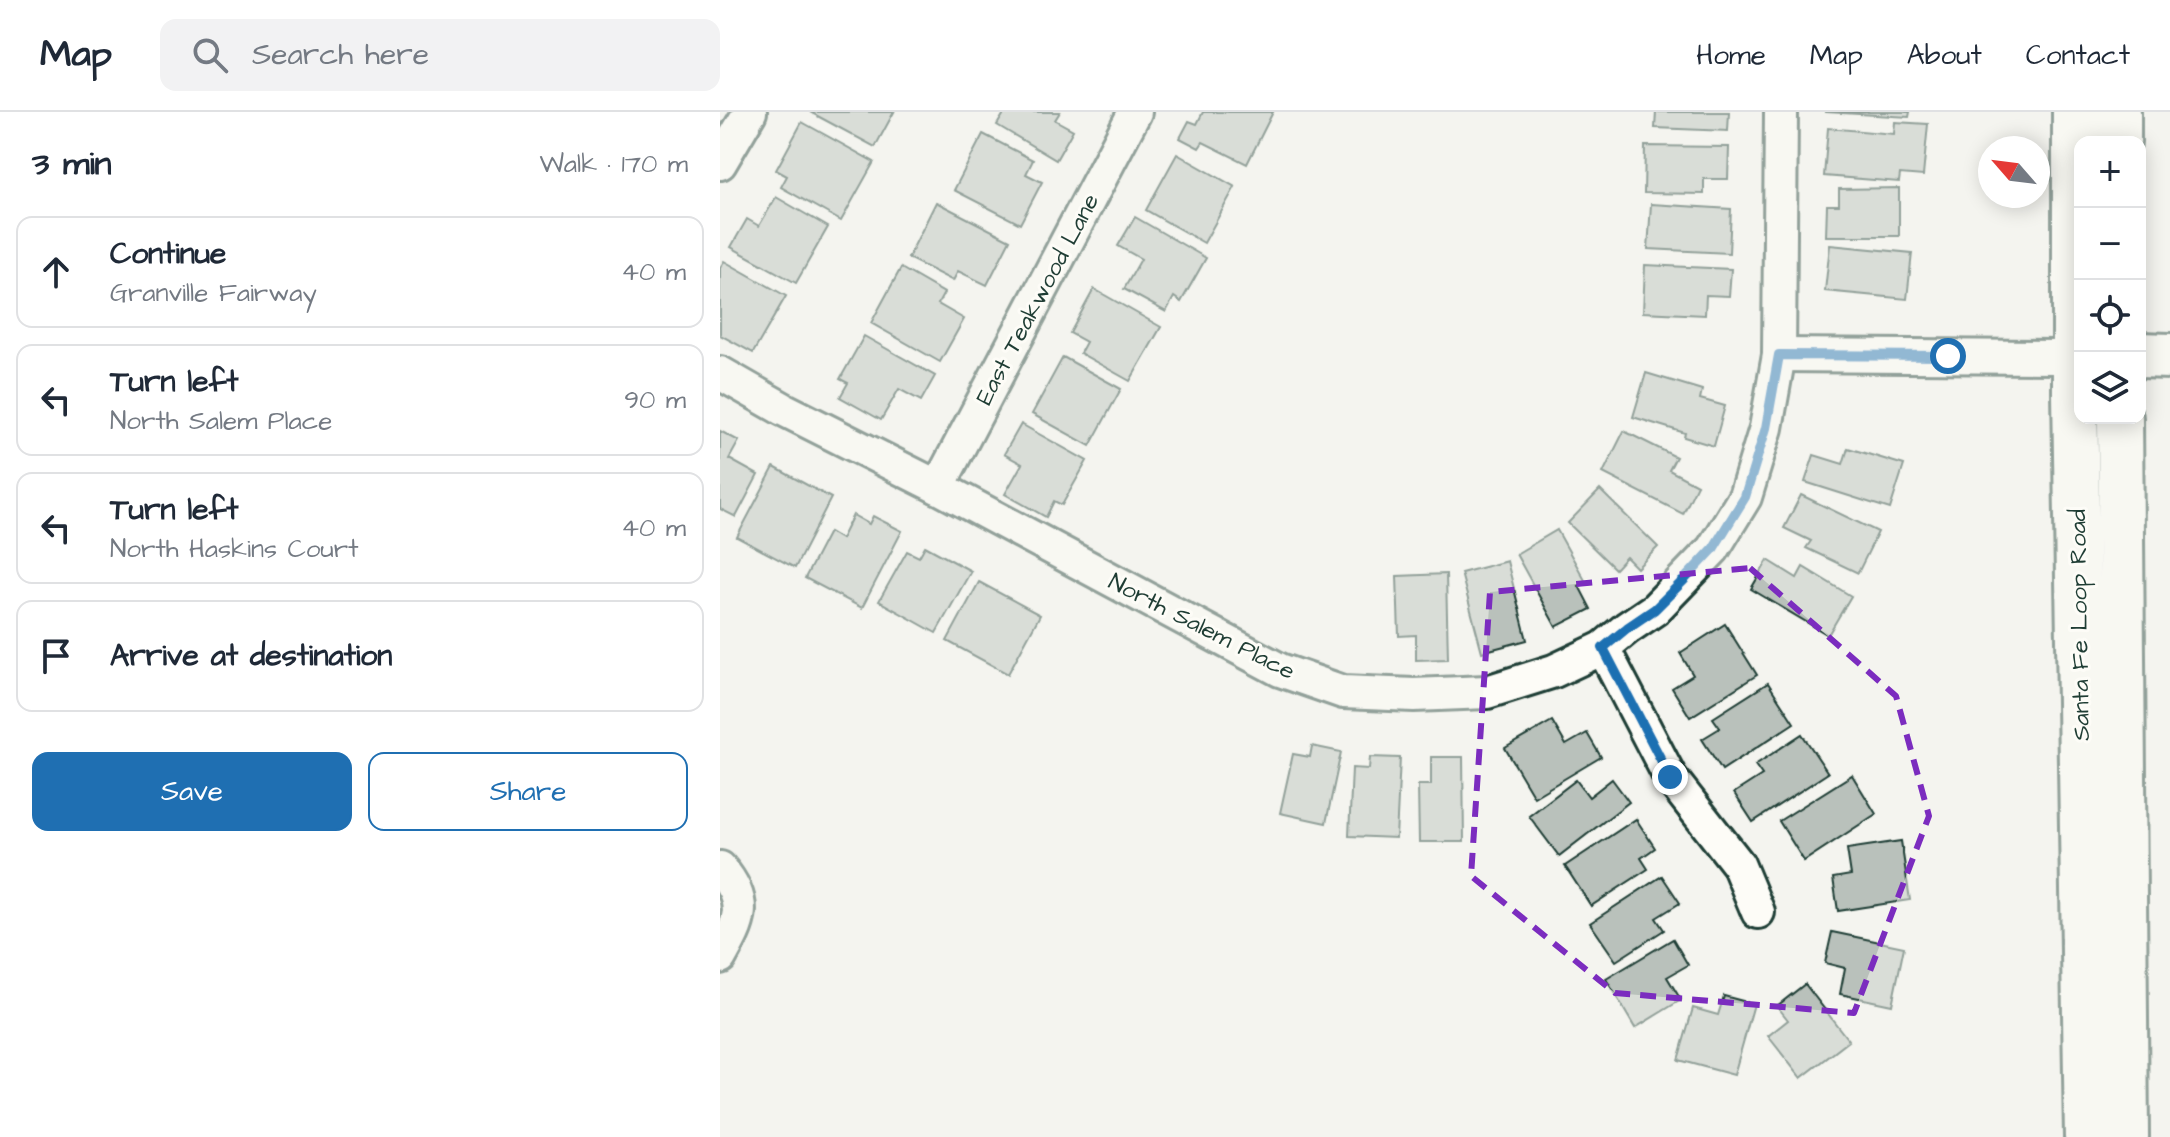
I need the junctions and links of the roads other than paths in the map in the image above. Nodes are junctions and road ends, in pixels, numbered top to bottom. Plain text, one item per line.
1 (750, 112) edge
2 (1135, 112) edge
3 (1781, 112) edge
4 (2075, 112) edge
5 (2118, 112) edge
6 (2118, 136) edge
7 (720, 163) edge
8 (2078, 352) edge
9 (1779, 355) junction
10 (2146, 355) edge
11 (2074, 356) edge
12 (2170, 356) edge
13 (720, 373) edge
14 (2079, 424) edge
15 (2120, 424) edge
16 (938, 487) junction
17 (1603, 648) junction
18 (720, 868) edge
19 (1758, 912) dead end
20 (720, 957) edge
21 (2087, 1137) edge
22 (2126, 1137) edge

1 - 7 street
2 - 16 street, East Teakwood Lane
3 - 9 street, North Salem Place
4 - 8 main road, Santa Fe Loop Road
5 - 6 main road
9 - 11 street
9 - 17 street, North Salem Place
10 - 12 main road
13 - 16 street, North Salem Place
14 - 21 main road, Santa Fe Loop Road
15 - 22 main road, Santa Fe Loop Road
16 - 17 street, North Salem Place
17 - 19 street
18 - 20 street

